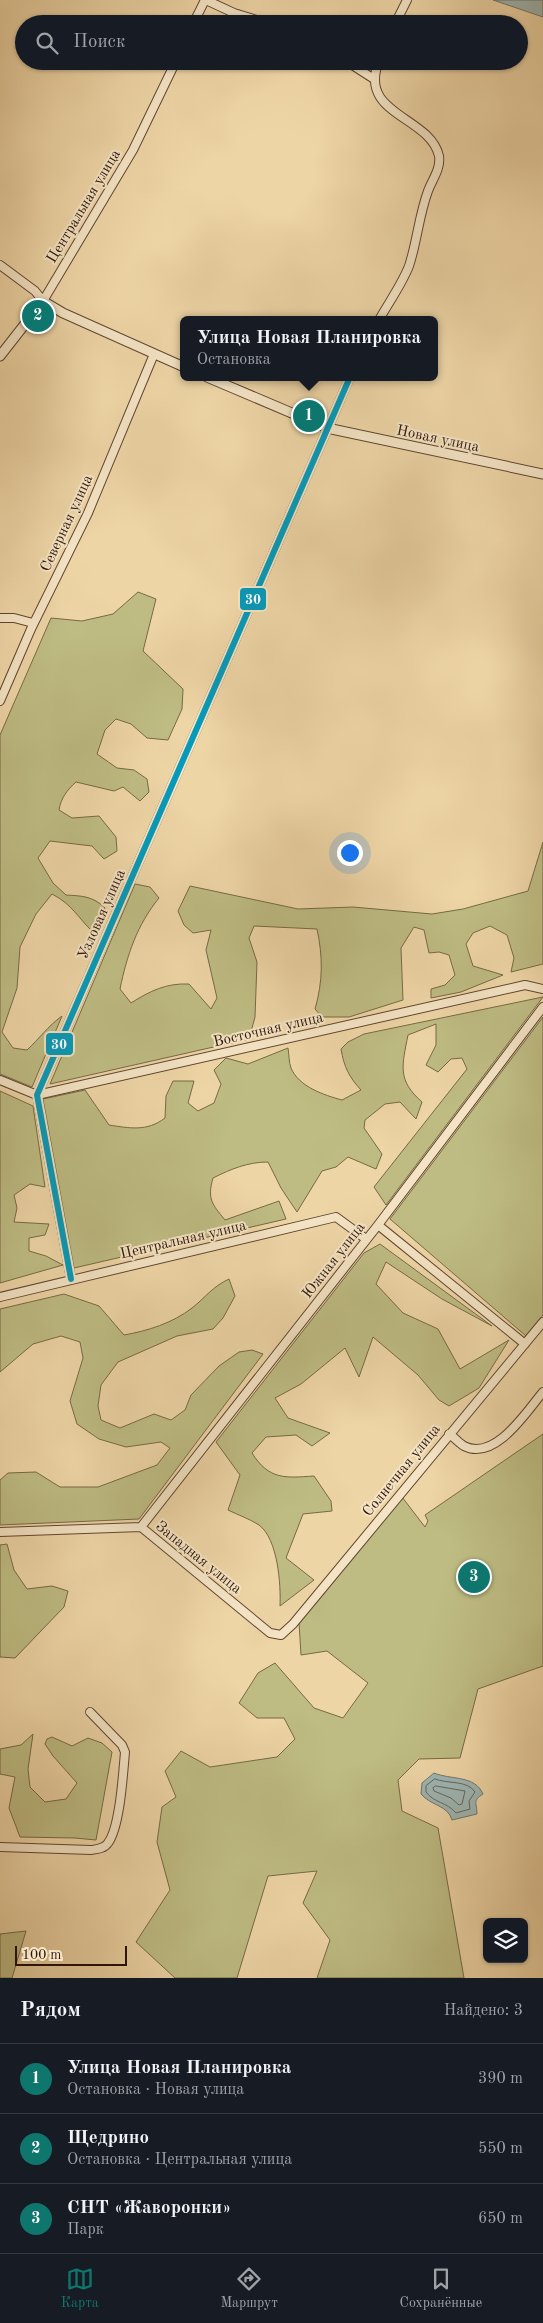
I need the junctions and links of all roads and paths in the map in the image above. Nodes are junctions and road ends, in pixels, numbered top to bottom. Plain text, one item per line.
1 (206, 0) edge
2 (407, 0) edge
3 (198, 15) edge
4 (243, 15) edge
5 (400, 15) edge
6 (172, 70) edge
7 (360, 70) edge
8 (375, 70) edge
9 (374, 79) junction
10 (0, 265) edge
11 (43, 301) junction
12 (381, 316) edge
13 (154, 354) junction
14 (0, 356) edge
15 (180, 365) edge
16 (216, 381) edge
17 (348, 381) edge
18 (326, 428) junction
19 (543, 474) edge
20 (0, 618) edge
21 (33, 623) junction
22 (0, 701) edge
23 (543, 989) edge
24 (543, 1007) edge
25 (0, 1080) edge
26 (38, 1094) junction
27 (378, 1225) junction
28 (366, 1239) junction
29 (71, 1279) junction
30 (0, 1297) edge
31 (543, 1322) edge
32 (525, 1344) junction
33 (543, 1392) edge
34 (449, 1434) junction
35 (140, 1527) junction
36 (0, 1532) edge
37 (281, 1635) joint
38 (90, 1712) dead end
39 (0, 1847) edge

1 - 3 street
1 - 4 street
2 - 5 street
6 - 11 street, Центральная улица
7 - 9 street
8 - 9 street
9 - 12 street
10 - 11 street
11 - 13 street
11 - 14 street, Центральная улица
13 - 15 street
13 - 21 street, Северная улица
16 - 18 street, Новая улица
17 - 18 street, Узловая улица
18 - 19 street, Новая улица
18 - 26 street, Узловая улица
20 - 21 street
21 - 22 street, Северная улица
23 - 26 street, Восточная улица
24 - 27 street, Южная улица
25 - 26 street
26 - 29 street
27 - 28 street, Южная улица
27 - 32 street
28 - 29 street, Центральная улица
28 - 35 street, Южная улица
29 - 30 street, Центральная улица
31 - 32 street, Солнечная улица
32 - 34 street, Солнечная улица
33 - 34 street
34 - 37 street, Солнечная улица
35 - 36 street, Западная улица
35 - 37 street, Западная улица
38 - 39 street

